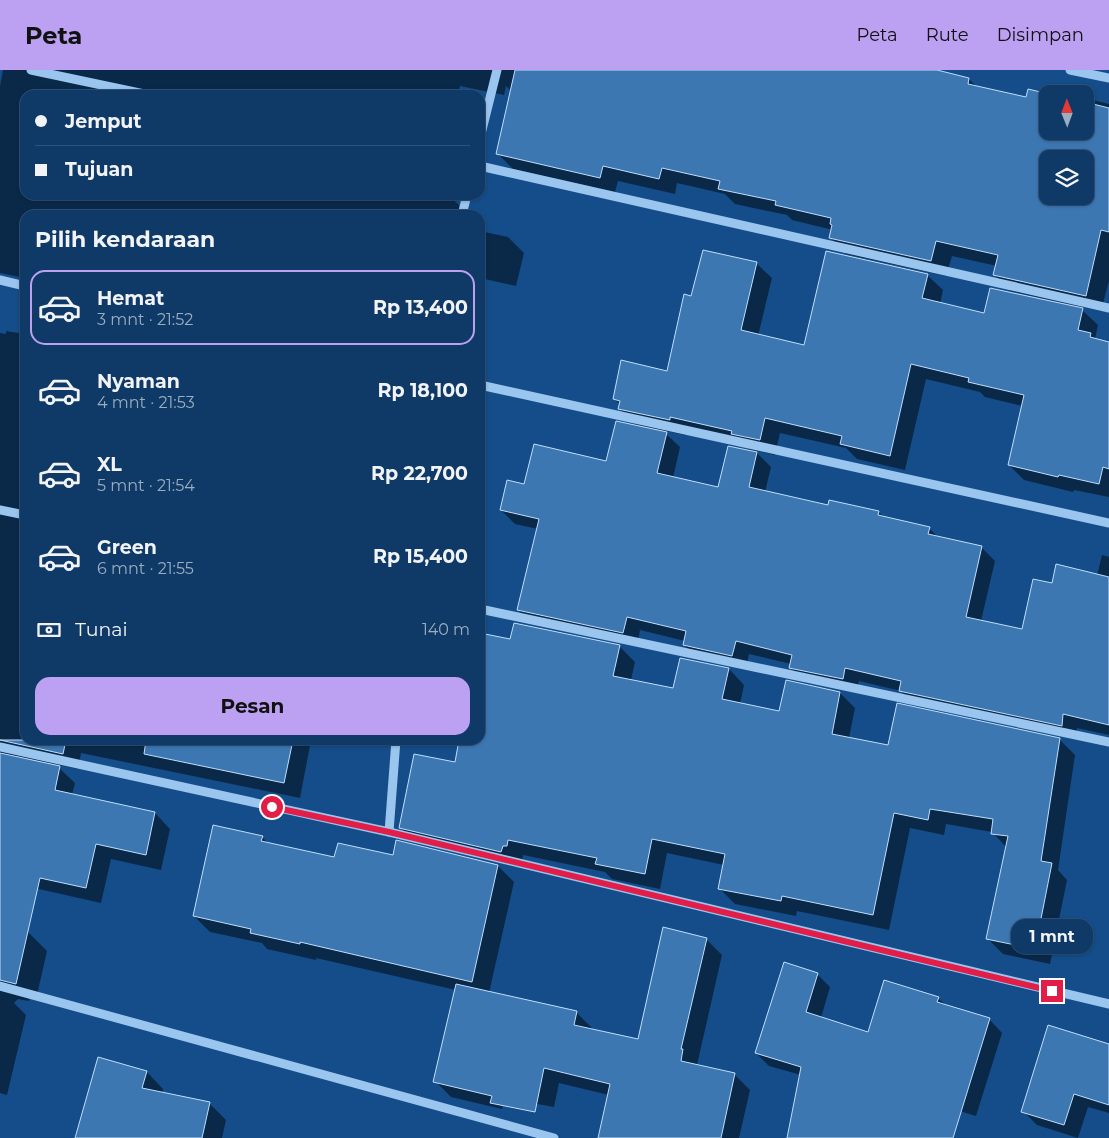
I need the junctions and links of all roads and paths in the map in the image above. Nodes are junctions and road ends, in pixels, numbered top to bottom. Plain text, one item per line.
1 (31, 70) edge
2 (497, 70) edge
3 (1070, 70) edge
4 (1109, 78) edge
5 (125, 90) edge
6 (485, 118) edge
7 (485, 167) edge
8 (0, 280) edge
9 (20, 285) edge
10 (1109, 308) edge
11 (485, 386) edge
12 (0, 510) edge
13 (20, 514) edge
14 (1109, 523) edge
15 (485, 610) edge
16 (1109, 742) edge
17 (396, 745) edge
18 (0, 748) edge
19 (389, 832) junction
20 (0, 986) edge
21 (1109, 1004) edge
22 (554, 1138) edge

1 - 5 street
2 - 6 street
3 - 4 street
7 - 10 street
8 - 9 street
11 - 14 street
12 - 13 street
15 - 16 street
17 - 19 street
18 - 19 street
19 - 21 street
20 - 22 street

